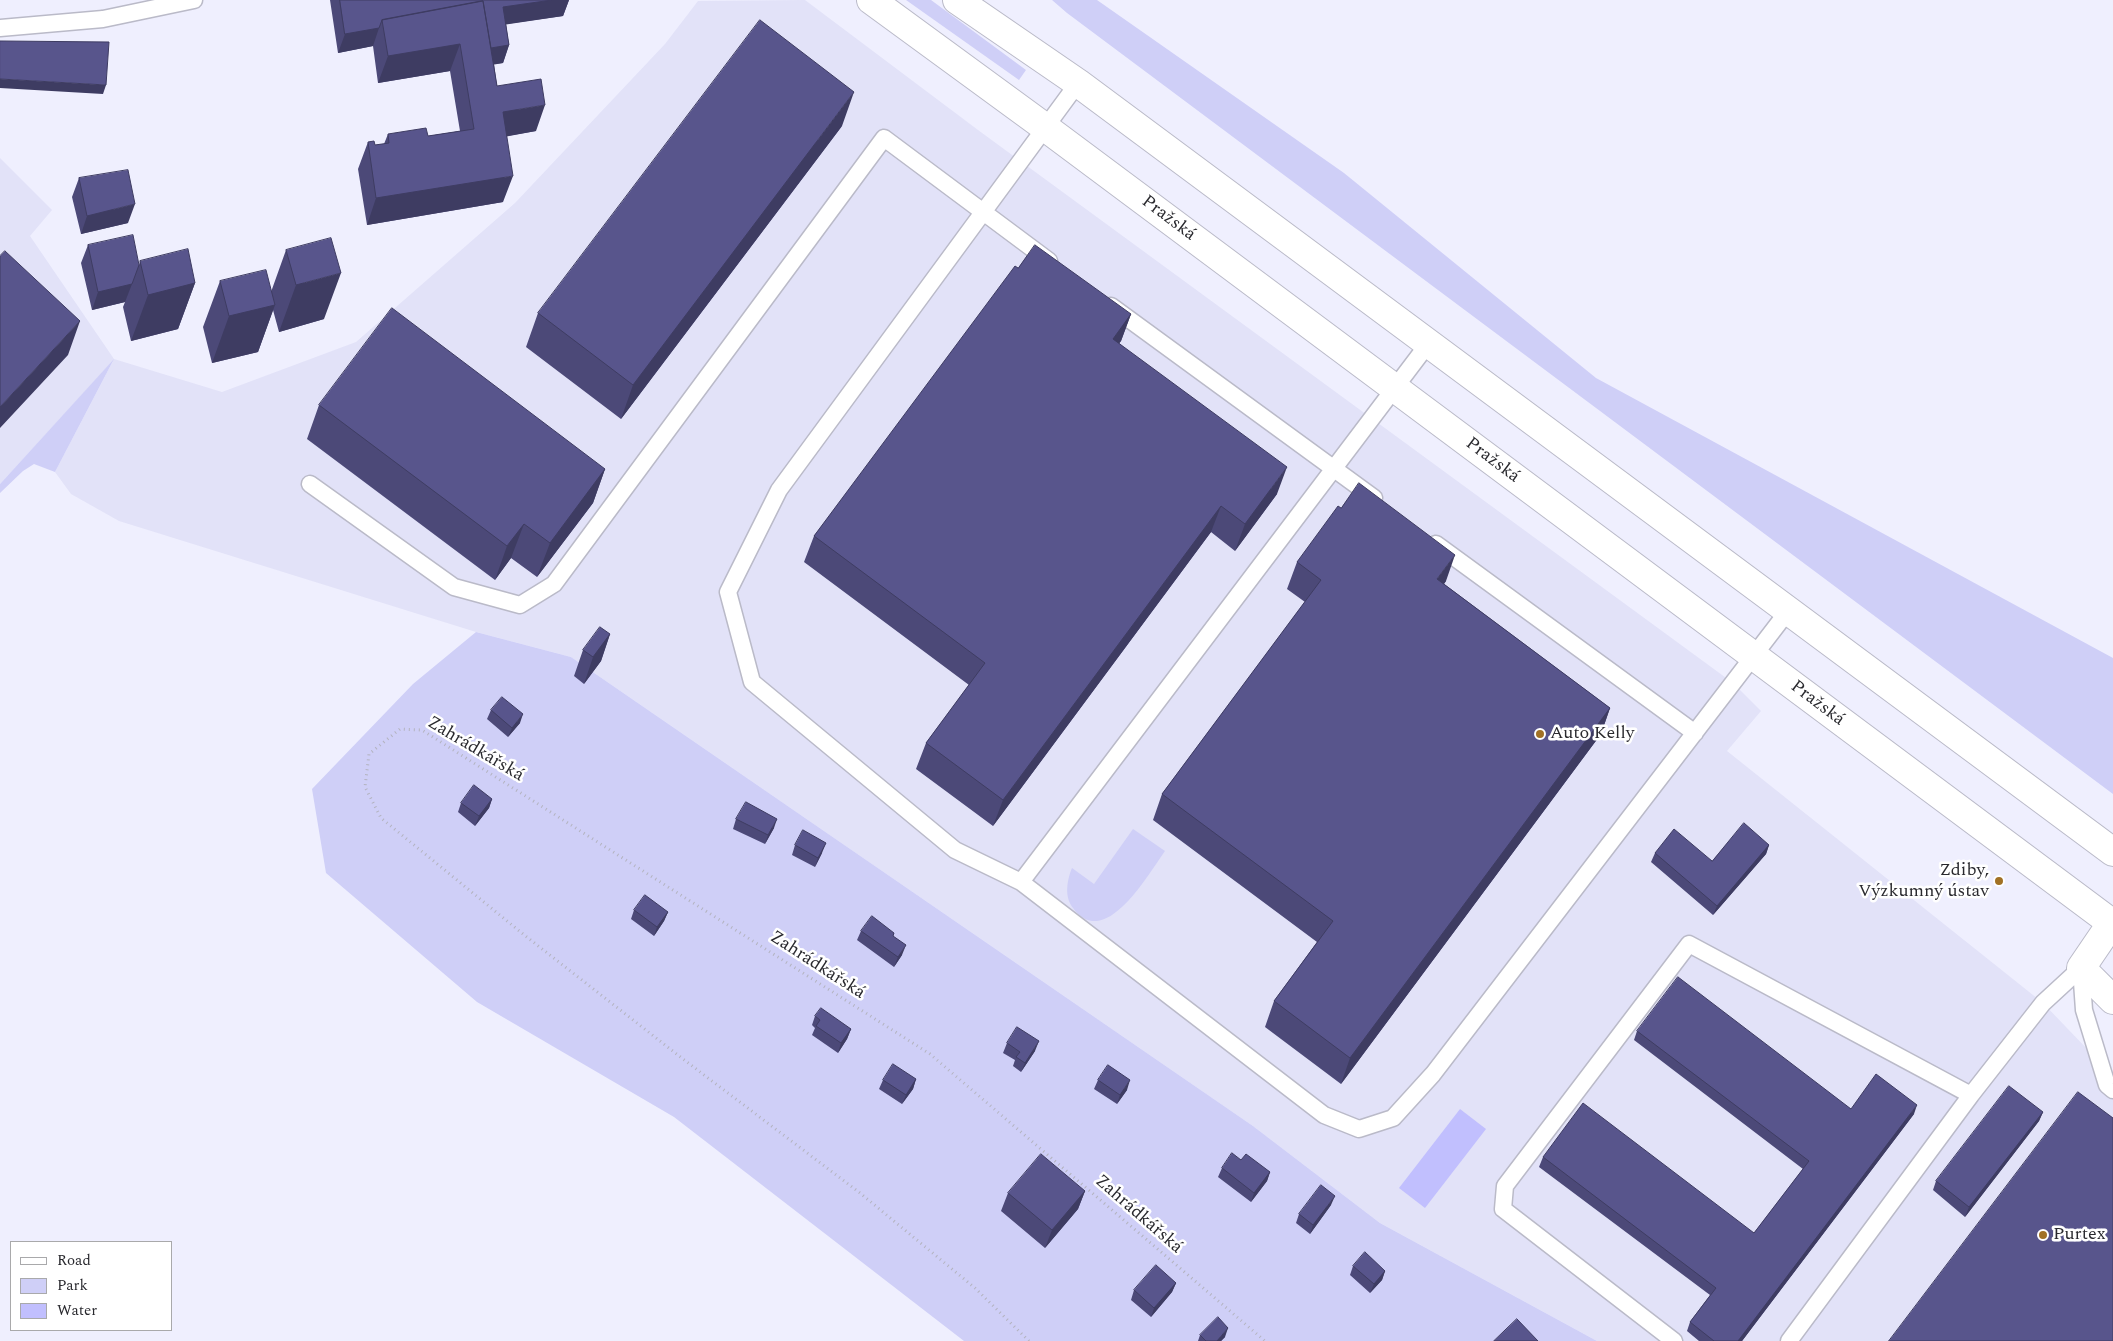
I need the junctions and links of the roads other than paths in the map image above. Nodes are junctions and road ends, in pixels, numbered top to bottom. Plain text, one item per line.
1 (194, 0) edge
2 (871, 0) edge
3 (957, 0) edge
4 (0, 28) edge
5 (1078, 83) junction
6 (1046, 128) junction
7 (984, 213) junction
8 (1063, 271) edge
9 (1095, 294) edge
10 (1428, 344) junction
11 (1395, 389) junction
12 (1334, 469) junction
13 (310, 484) dead end
14 (1390, 510) edge
15 (1422, 533) edge
16 (1788, 611) junction
17 (1753, 656) junction
18 (1695, 733) junction
19 (2113, 852) edge
20 (1021, 882) junction
21 (2113, 922) edge
22 (2081, 968) junction
23 (2113, 1000) edge
24 (2113, 1090) edge
25 (1971, 1095) junction
26 (1674, 1341) edge
27 (1789, 1341) edge

1 - 4 lane
2 - 6 main road, Pražská
3 - 5 main road
5 - 6 lane
5 - 10 main road
6 - 7 lane
6 - 11 main road, Pražská
7 - 8 lane
7 - 13 lane
7 - 20 lane
9 - 12 lane
10 - 11 lane
10 - 16 main road
11 - 12 lane
11 - 17 main road, Pražská
12 - 14 lane
12 - 20 lane
15 - 18 lane
16 - 17 lane
16 - 19 main road
17 - 18 lane
17 - 21 main road, Pražská
18 - 20 lane
21 - 22 main road
22 - 23 main road
22 - 24 lane
22 - 25 lane
25 - 26 lane
25 - 27 lane

